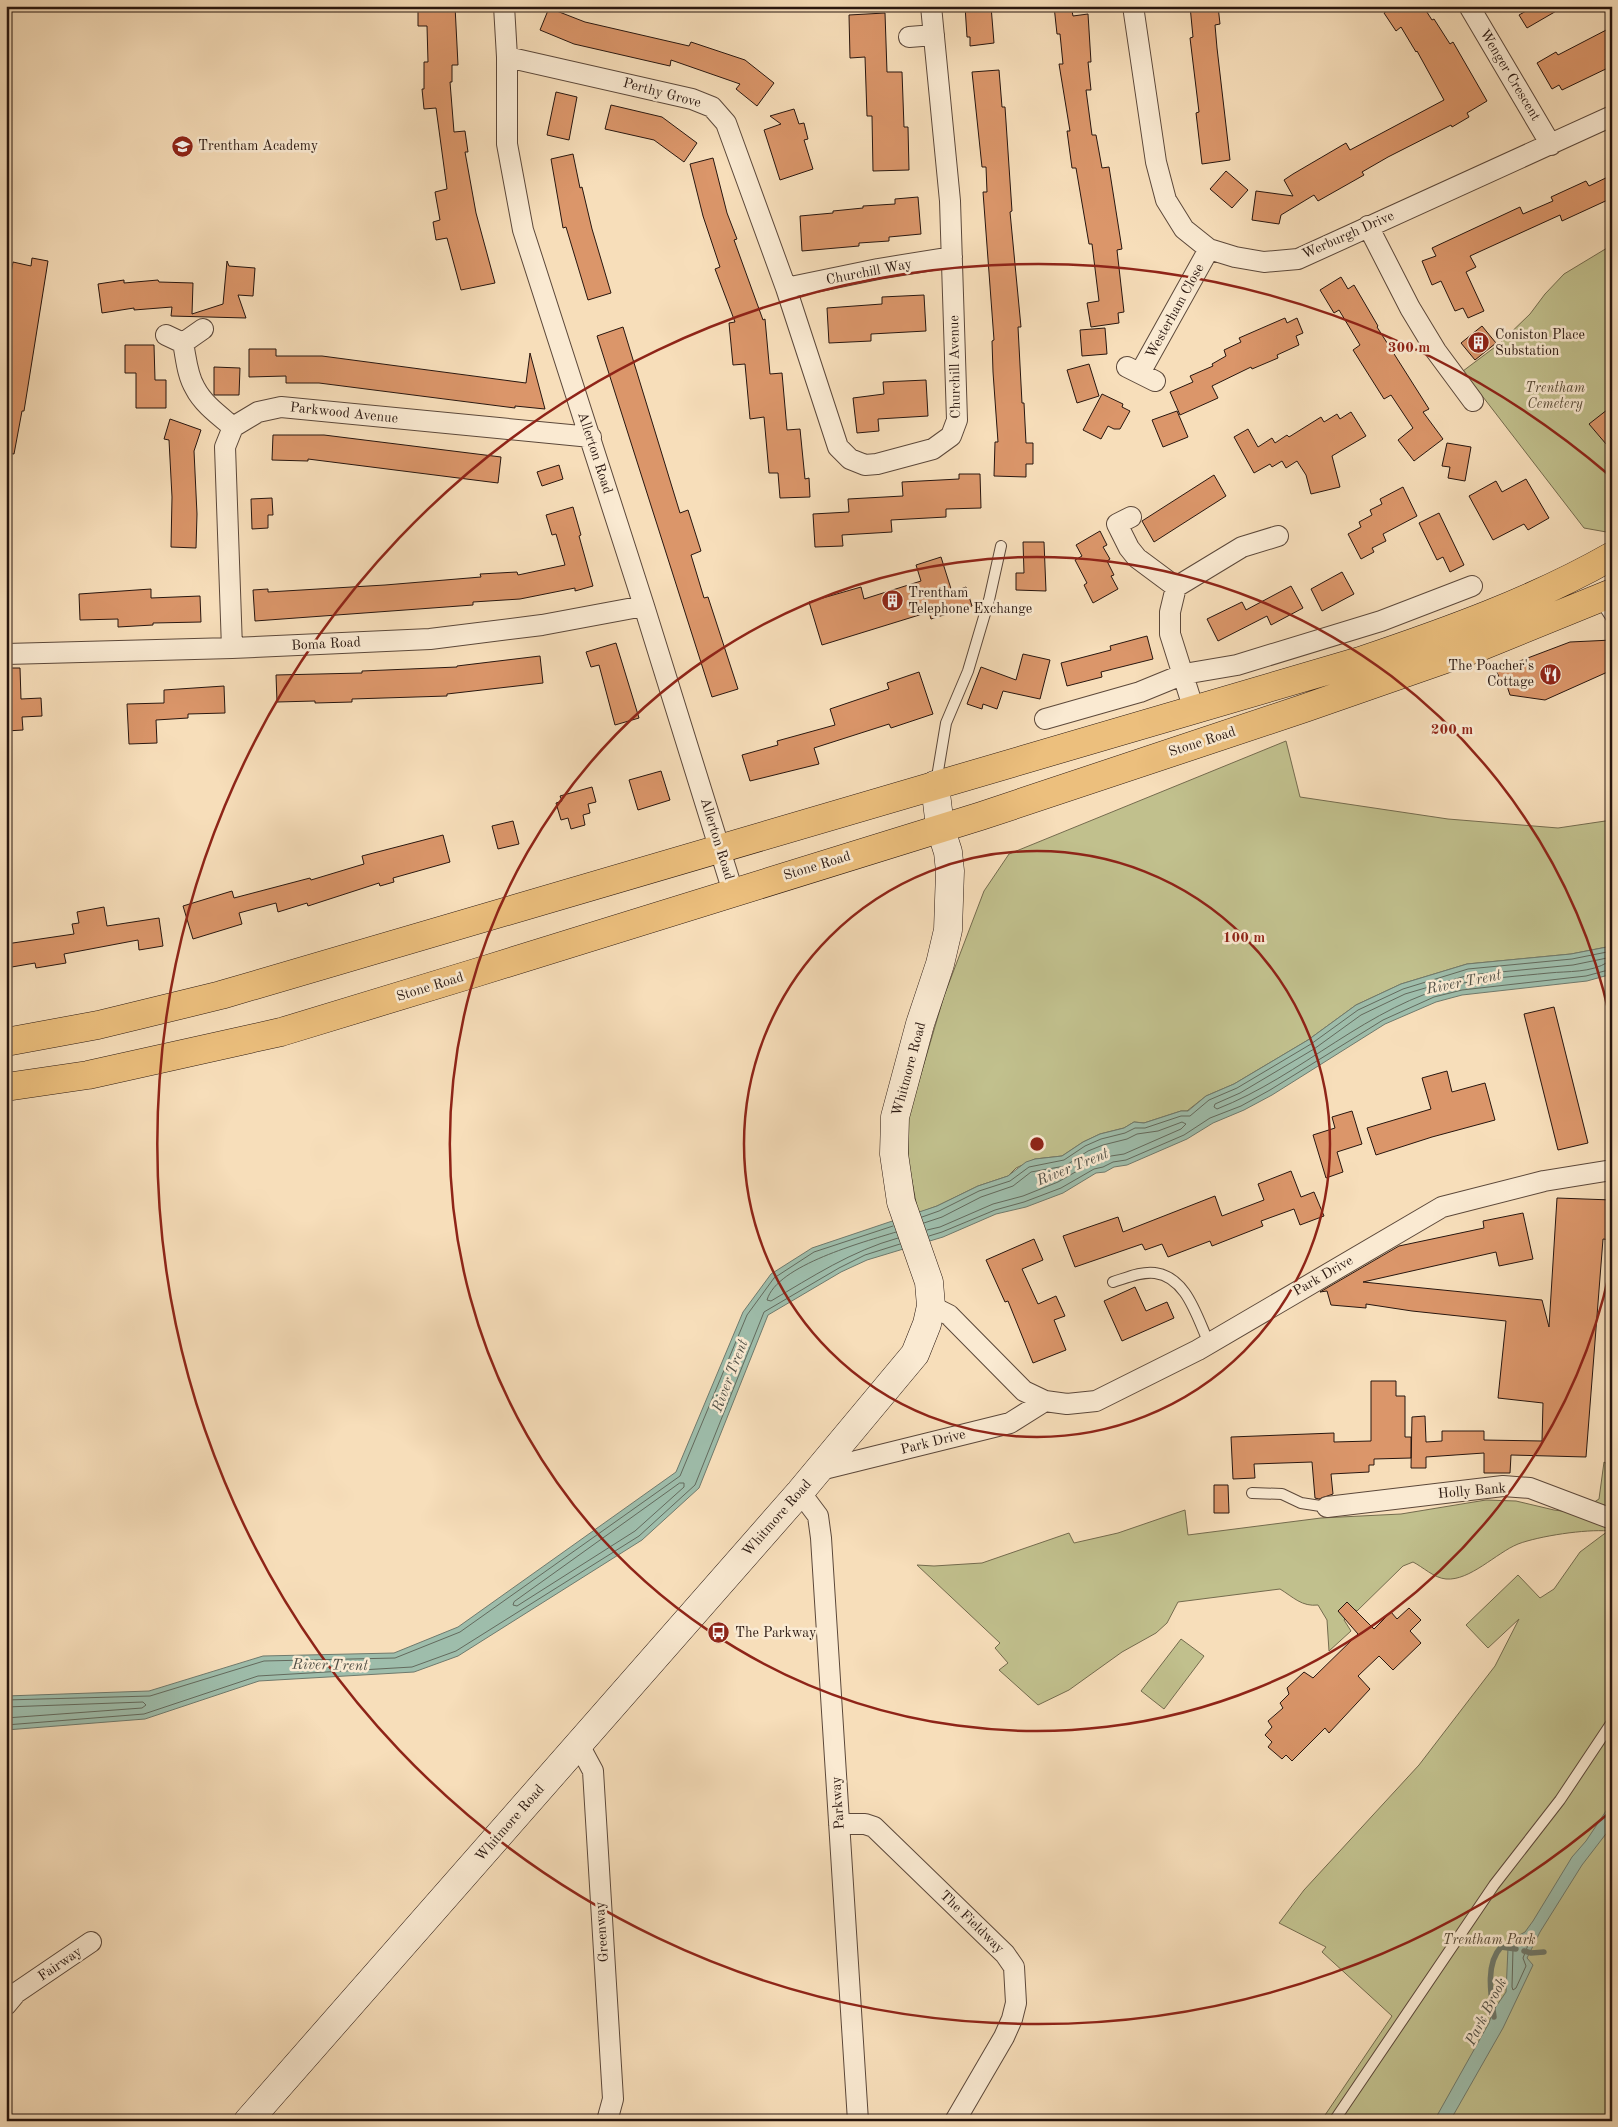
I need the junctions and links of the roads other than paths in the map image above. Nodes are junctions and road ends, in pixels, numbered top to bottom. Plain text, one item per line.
1 (504, 6) edge
2 (931, 6) edge
3 (1134, 6) edge
4 (1469, 6) edge
5 (934, 35) junction
6 (910, 37) dead end
7 (507, 57) junction
8 (1612, 116) edge
9 (1551, 145) junction
10 (1368, 226) junction
11 (1209, 249) junction
12 (952, 258) junction
13 (786, 288) junction
14 (203, 329) dead end
15 (1141, 374) dead end
16 (1473, 401) dead end
17 (234, 427) junction
18 (591, 437) junction
19 (1131, 517) dead end
20 (1278, 536) dead end
21 (1001, 546) dead end
22 (1612, 556) edge
23 (1472, 586) dead end
24 (1176, 587) junction
25 (1608, 604) edge
26 (644, 606) junction
27 (232, 648) junction
28 (6, 654) edge
29 (1184, 674) junction
30 (1194, 710) junction
31 (1045, 719) dead end
32 (936, 785) junction
33 (940, 828) junction
34 (721, 848) junction
35 (733, 892) junction
36 (6, 1042) edge
37 (6, 1087) edge
38 (1612, 1170) edge
39 (1113, 1282) dead end
40 (931, 1306) junction
41 (1210, 1343) junction
42 (1045, 1401) junction
43 (808, 1482) junction
44 (1252, 1493) dead end
45 (1327, 1507) joint
46 (1612, 1519) edge
47 (1612, 1722) edge
48 (579, 1745) junction
49 (840, 1824) junction
50 (91, 1942) dead end
51 (6, 2004) edge
52 (248, 2121) edge
53 (607, 2121) edge
54 (858, 2121) edge
55 (954, 2121) edge
56 (1334, 2121) edge

1 - 7 street, Allerton Road
2 - 5 street, Churchill Avenue
3 - 11 street, Werburgh Drive
4 - 9 street, Wenger Crescent
5 - 6 street
5 - 12 street, Churchill Avenue
7 - 13 street, Perthy Grove
7 - 18 street, Allerton Road
8 - 9 street, Werburgh Drive
9 - 10 street, Werburgh Drive
10 - 11 street, Werburgh Drive
10 - 16 street
11 - 15 street, Westerham Close
12 - 13 street, Churchill Way
12 - 13 street, Churchill Avenue
14 - 17 street
17 - 18 street, Parkwood Avenue
17 - 27 street
18 - 26 street, Allerton Road
19 - 24 street
20 - 24 street
21 - 32 lane
22 - 30 highway
23 - 29 street
24 - 29 street
25 - 33 highway, Stone Road
26 - 27 street, Boma Road
26 - 34 street, Allerton Road
27 - 28 street, Boma Road
29 - 30 street
29 - 31 street
30 - 32 highway
32 - 33 main road, Whitmore Road
32 - 34 highway
33 - 35 highway, Stone Road
33 - 40 main road, Whitmore Road
34 - 35 street, Allerton Road
34 - 36 highway
35 - 37 highway, Stone Road
38 - 41 street, Park Drive
39 - 41 lane
40 - 42 street, Park Drive
40 - 43 main road, Whitmore Road
41 - 42 street, Park Drive
42 - 43 street, Park Drive
43 - 48 main road, Whitmore Road
43 - 49 street, Parkway
44 - 45 lane
45 - 46 street, Holly Bank
47 - 56 lane
48 - 52 main road, Whitmore Road
48 - 53 street, Greenway
49 - 54 street, Parkway
49 - 55 street, The Fieldway
50 - 51 street, Fairway

